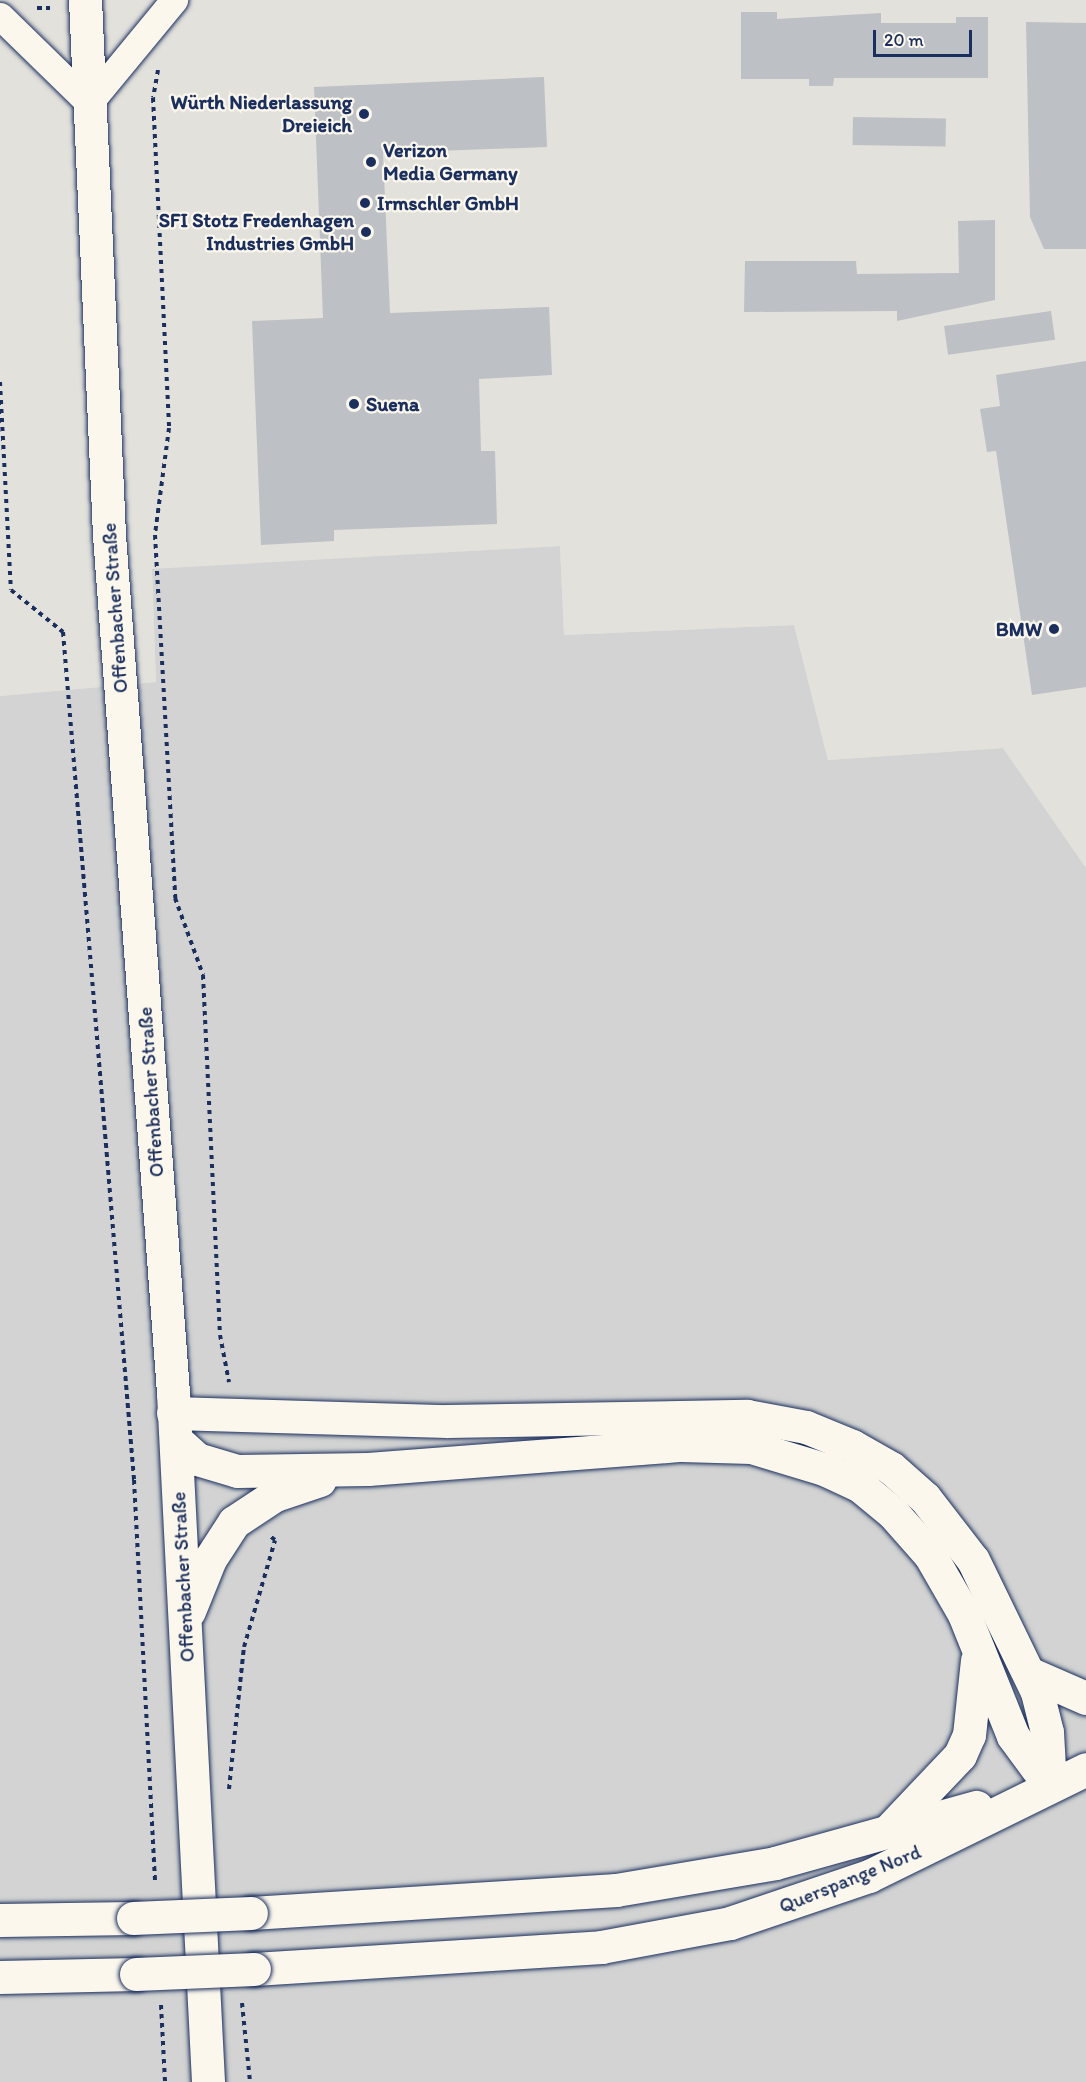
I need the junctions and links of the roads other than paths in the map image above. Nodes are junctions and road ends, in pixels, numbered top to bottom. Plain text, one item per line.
1 (85, 0) edge
2 (174, 0) edge
3 (0, 16) edge
4 (89, 103) junction
5 (174, 1415) junction
6 (368, 1469) junction
7 (186, 1621) junction
8 (978, 1653) junction
9 (1031, 1674) junction
10 (1086, 1698) edge
11 (1086, 1769) edge
12 (1050, 1786) junction
13 (885, 1834) junction
14 (0, 1920) edge
15 (0, 1977) edge
16 (208, 2082) edge

1 - 4 main road, Offenbacher Straße
2 - 4 street
3 - 4 street
4 - 5 main road, Offenbacher Straße
5 - 6 main road
5 - 7 main road, Offenbacher Straße
5 - 9 main road
6 - 7 main road
6 - 8 main road
7 - 16 main road, Offenbacher Straße
8 - 12 main road
8 - 13 main road
9 - 10 main road
9 - 12 main road
11 - 12 main road, Querspange Nord
12 - 13 main road
12 - 15 main road, Querspange Nord, bridge
13 - 14 main road, bridge

